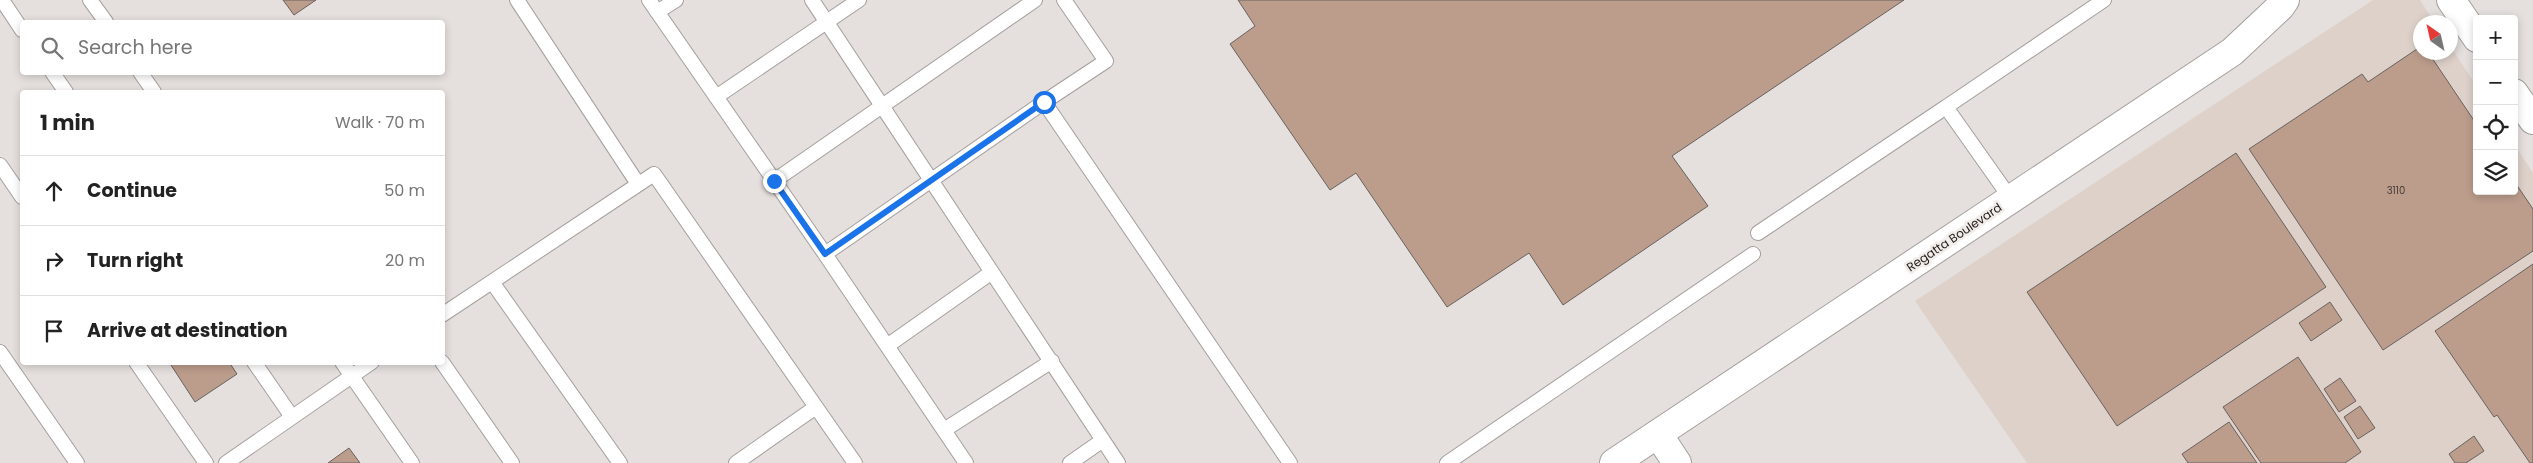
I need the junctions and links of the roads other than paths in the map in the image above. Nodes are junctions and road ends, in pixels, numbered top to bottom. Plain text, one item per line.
1 (2, 0) edge
2 (90, 0) edge
3 (518, 0) edge
4 (649, 0) edge
5 (676, 0) edge
6 (812, 0) edge
7 (859, 0) edge
8 (1035, 0) edge
9 (1064, 0) edge
10 (2104, 0) edge
11 (2285, 0) edge
12 (2451, 0) edge
13 (657, 12) junction
14 (105, 20) edge
15 (827, 22) junction
16 (20, 27) edge
17 (2473, 32) edge
18 (54, 75) edge
19 (142, 75) edge
20 (65, 90) edge
21 (153, 90) edge
22 (716, 97) junction
23 (2518, 99) edge
24 (1044, 102) junction
25 (882, 106) junction
26 (1946, 107) junction
27 (2533, 120) edge
28 (0, 164) edge
29 (774, 181) junction
30 (931, 181) junction
31 (638, 184) junction
32 (20, 194) edge
33 (2011, 199) junction
34 (1758, 234) dead end
35 (825, 254) junction
36 (1753, 254) dead end
37 (992, 272) junction
38 (492, 282) junction
39 (445, 313) edge
40 (887, 346) junction
41 (0, 352) edge
42 (1052, 361) junction
43 (138, 365) edge
44 (256, 365) edge
45 (344, 365) edge
46 (368, 365) edge
47 (444, 365) edge
48 (352, 376) junction
49 (816, 407) junction
50 (292, 417) junction
51 (944, 430) junction
52 (1658, 434) junction
53 (1103, 440) junction
54 (76, 463) edge
55 (206, 463) edge
56 (226, 463) edge
57 (412, 463) edge
58 (512, 463) edge
59 (620, 463) edge
60 (736, 463) edge
61 (855, 463) edge
62 (966, 463) edge
63 (1070, 463) edge
64 (1118, 463) edge
65 (1290, 463) edge
66 (1447, 463) edge
67 (1614, 463) edge
68 (1677, 463) edge

1 - 16 lane
2 - 14 lane
3 - 31 lane
4 - 13 lane
5 - 13 lane
6 - 15 lane
7 - 15 lane
8 - 25 lane
9 - 24 lane
10 - 26 lane
11 - 33 street, Regatta Boulevard
12 - 17 street
13 - 22 lane
15 - 22 lane
15 - 25 lane
18 - 20 lane
19 - 21 lane
22 - 29 lane
23 - 27 street
24 - 30 lane
24 - 65 lane
25 - 29 lane
25 - 30 lane
26 - 33 lane
26 - 34 lane
28 - 32 lane
29 - 35 lane
30 - 35 lane
30 - 37 lane
31 - 38 lane
31 - 49 lane
33 - 52 street, Regatta Boulevard
35 - 40 lane
36 - 66 lane
37 - 40 lane
37 - 42 lane
38 - 39 lane
38 - 59 lane
40 - 51 lane
41 - 54 lane
42 - 51 lane
42 - 53 lane
43 - 55 lane
44 - 50 lane
45 - 48 lane
46 - 48 lane
47 - 58 lane
48 - 50 lane
48 - 57 lane
49 - 60 lane
49 - 61 lane
50 - 56 lane
51 - 62 lane
52 - 67 street, Regatta Boulevard
52 - 68 street
53 - 63 lane
53 - 64 lane

